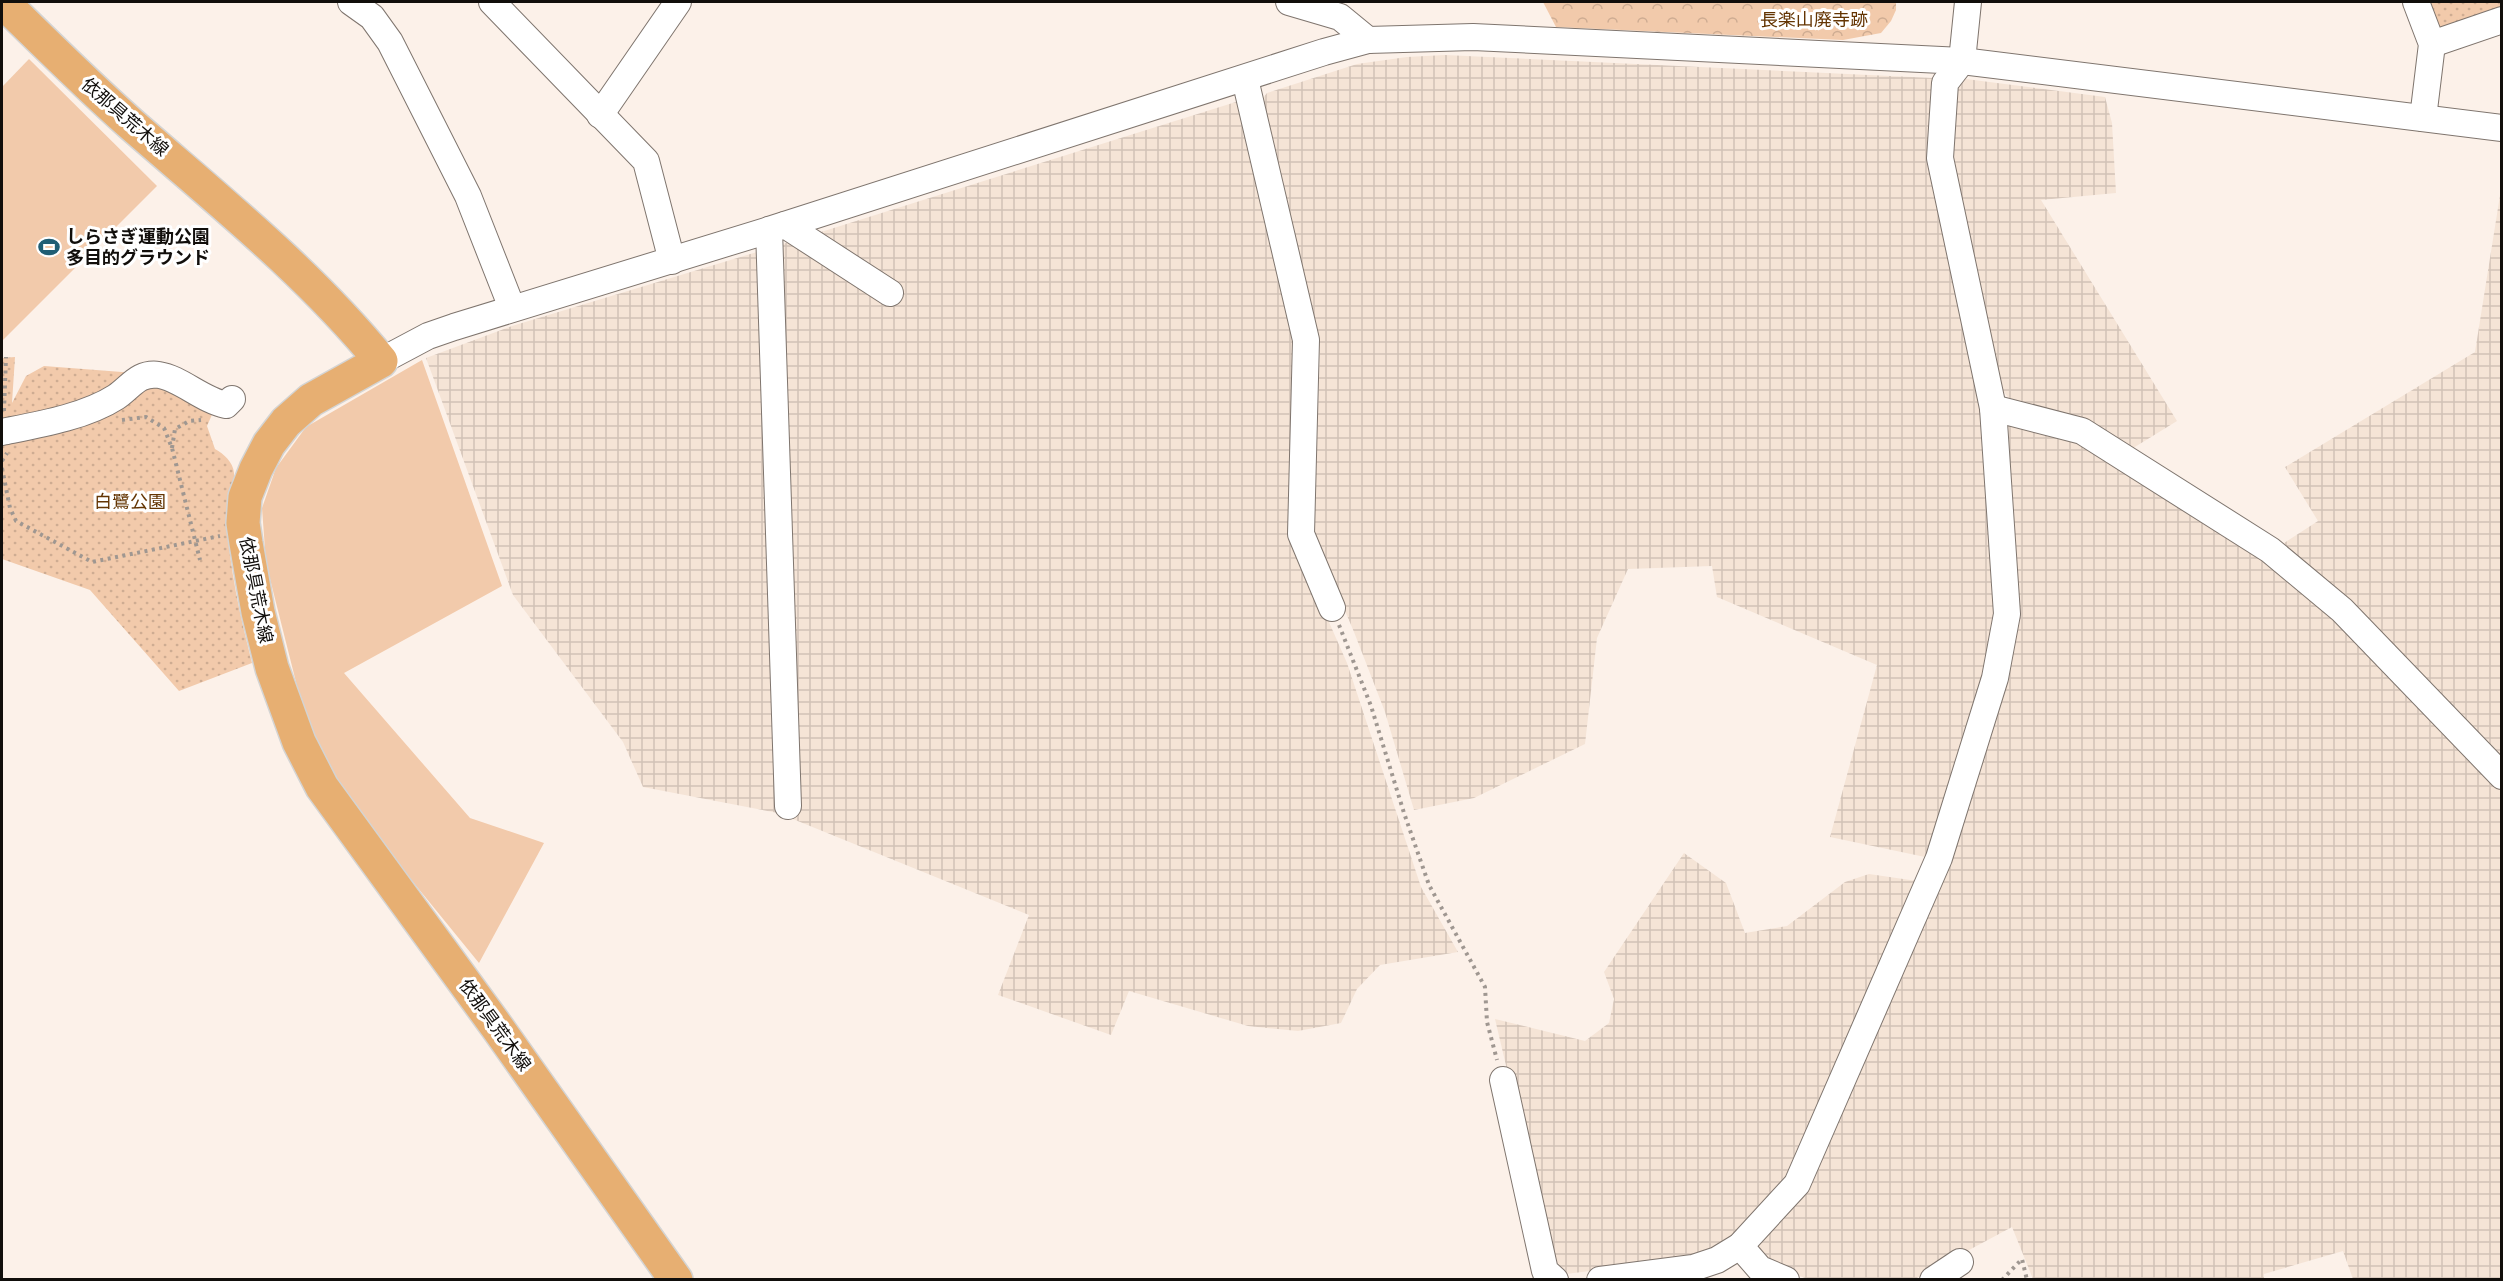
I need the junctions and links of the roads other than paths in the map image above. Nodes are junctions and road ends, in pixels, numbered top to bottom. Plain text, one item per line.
1 (3, 2) edge
2 (351, 2) edge
3 (492, 2) edge
4 (678, 2) edge
5 (1968, 2) edge
6 (2416, 2) edge
7 (1299, 3) edge
8 (2502, 20) edge
9 (1368, 40) junction
10 (2432, 44) junction
11 (1962, 61) junction
12 (1245, 79) junction
13 (600, 115) junction
14 (2423, 118) junction
15 (2502, 128) edge
16 (777, 228) junction
17 (672, 261) junction
18 (890, 292) dead end
19 (512, 308) junction
20 (381, 361) junction
21 (232, 399) dead end
22 (1993, 408) junction
23 (7, 439) edge
24 (1332, 608) road end
25 (2502, 776) edge
26 (788, 806) dead end
27 (1503, 1080) road end
28 (1740, 1246) junction
29 (1960, 1262) dead end
30 (676, 1280) edge
31 (1555, 1280) edge
32 (1600, 1280) edge
33 (1786, 1280) edge
34 (1933, 1280) edge

1 - 20 main road, 依那具荒木線
2 - 19 street
3 - 13 street
4 - 13 street
5 - 11 street
6 - 10 street
7 - 9 street
8 - 10 street
9 - 11 street
9 - 12 street
10 - 14 street
11 - 14 street
11 - 22 street
12 - 16 street
12 - 24 street
13 - 17 street
14 - 15 street
16 - 17 street
16 - 18 street
16 - 26 street
17 - 19 street
19 - 20 street
20 - 30 main road, 依那具荒木線
21 - 23 street
22 - 25 street
22 - 28 street
27 - 31 street
28 - 32 street
28 - 33 street
29 - 34 street

